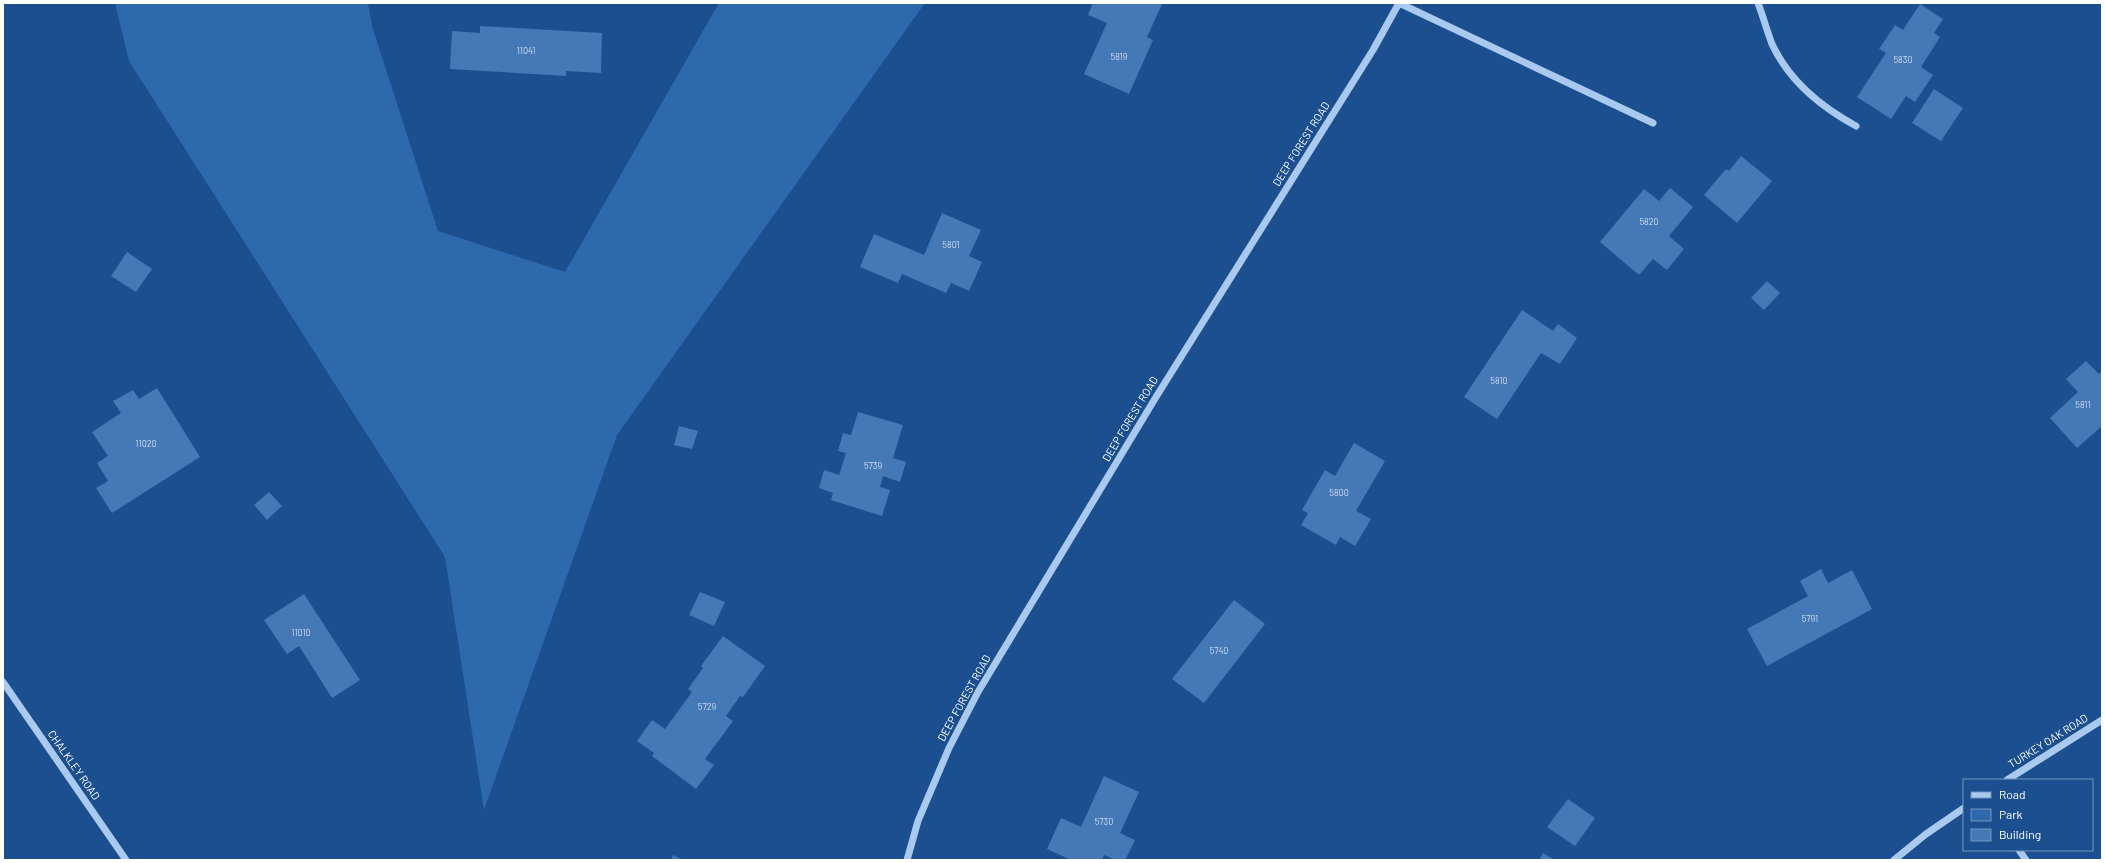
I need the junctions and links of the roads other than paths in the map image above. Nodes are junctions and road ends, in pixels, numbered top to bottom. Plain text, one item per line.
1 (1399, 3) edge
2 (1758, 3) edge
3 (1653, 123) dead end
4 (1856, 126) dead end
5 (3, 682) edge
6 (2102, 720) edge
7 (2008, 779) edge
8 (1963, 809) edge
9 (2020, 851) edge
10 (126, 860) edge
11 (906, 860) edge
12 (1894, 860) edge
13 (2026, 860) edge

1 - 3 street
1 - 11 street, DEEP FOREST ROAD
2 - 4 street
5 - 10 street, CHALKLEY ROAD
6 - 7 street, TURKEY OAK ROAD
8 - 12 street
9 - 13 street

